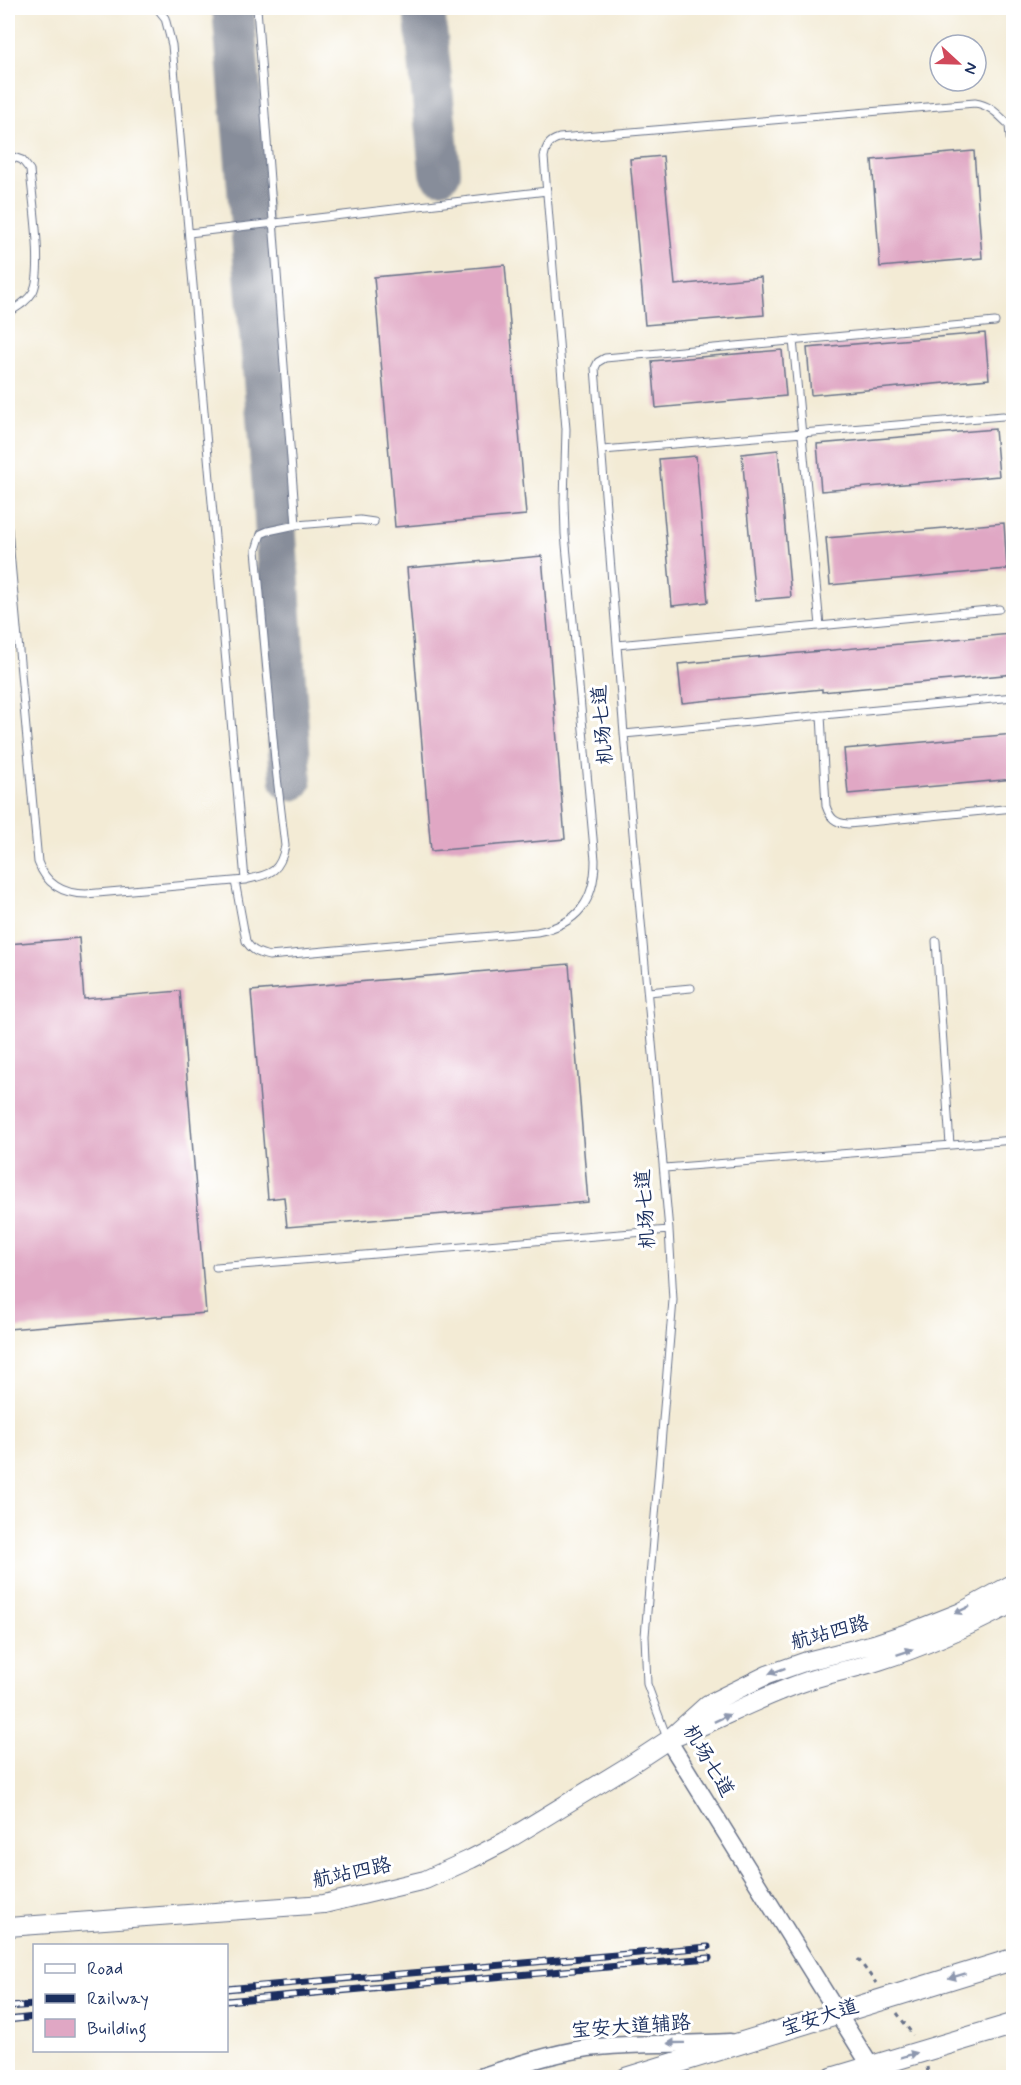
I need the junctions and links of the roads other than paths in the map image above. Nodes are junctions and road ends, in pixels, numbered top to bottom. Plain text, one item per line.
1 (157, 8) edge
2 (257, 8) edge
3 (1011, 127) edge
4 (8, 154) edge
5 (1014, 178) edge
6 (547, 191) junction
7 (273, 224) junction
8 (189, 233) junction
9 (8, 312) edge
10 (995, 322) dead end
11 (793, 340) junction
12 (1003, 416) dead end
13 (802, 433) junction
14 (603, 450) junction
15 (374, 522) dead end
16 (296, 525) junction
17 (8, 529) edge
18 (999, 609) dead end
19 (820, 626) junction
20 (617, 645) junction
21 (1014, 697) edge
22 (821, 715) junction
23 (624, 734) junction
24 (1014, 808) edge
25 (245, 880) junction
26 (235, 881) junction
27 (936, 941) dead end
28 (691, 988) dead end
29 (648, 992) junction
30 (1014, 1140) edge
31 (950, 1145) junction
32 (664, 1168) junction
33 (669, 1230) junction
34 (216, 1267) dead end
35 (1014, 1583) edge
36 (1014, 1603) edge
37 (668, 1740) junction
38 (8, 1928) edge
39 (1014, 1959) edge
40 (837, 2012) junction
41 (1014, 2024) edge
42 (755, 2039) junction
43 (874, 2072) edge
44 (477, 2078) edge
45 (627, 2078) edge
46 (833, 2078) edge

1 - 8 lane
2 - 7 lane
3 - 5 lane
3 - 6 lane
4 - 9 lane
6 - 7 lane
6 - 26 lane
7 - 8 lane
7 - 16 lane
8 - 25 lane
10 - 11 lane
11 - 13 lane
11 - 14 lane, 机场七道
12 - 13 lane
13 - 14 lane
13 - 19 lane
14 - 20 lane, 机场七道
15 - 16 lane
16 - 25 lane
17 - 26 lane
18 - 19 lane
19 - 20 lane
20 - 23 lane, 机场七道
21 - 22 lane
22 - 23 lane
22 - 24 lane
23 - 29 lane, 机场七道
25 - 26 lane
27 - 31 lane
28 - 29 lane
29 - 32 lane, 机场七道
30 - 31 lane
31 - 32 lane
32 - 33 lane, 机场七道
33 - 34 lane
33 - 37 lane, 机场七道
35 -> 37 main road, 航站四路
37 -> 36 main road, 航站四路
37 - 38 main road, 航站四路
37 - 40 street, 机场七道
39 -> 40 main road, 宝安大道
40 - 42 main road, 宝安大道
40 - 43 street, 机场七道
43 -> 41 main road
42 -> 44 street, 宝安大道辅路
42 - 45 main road, 宝安大道
43 - 46 main road

